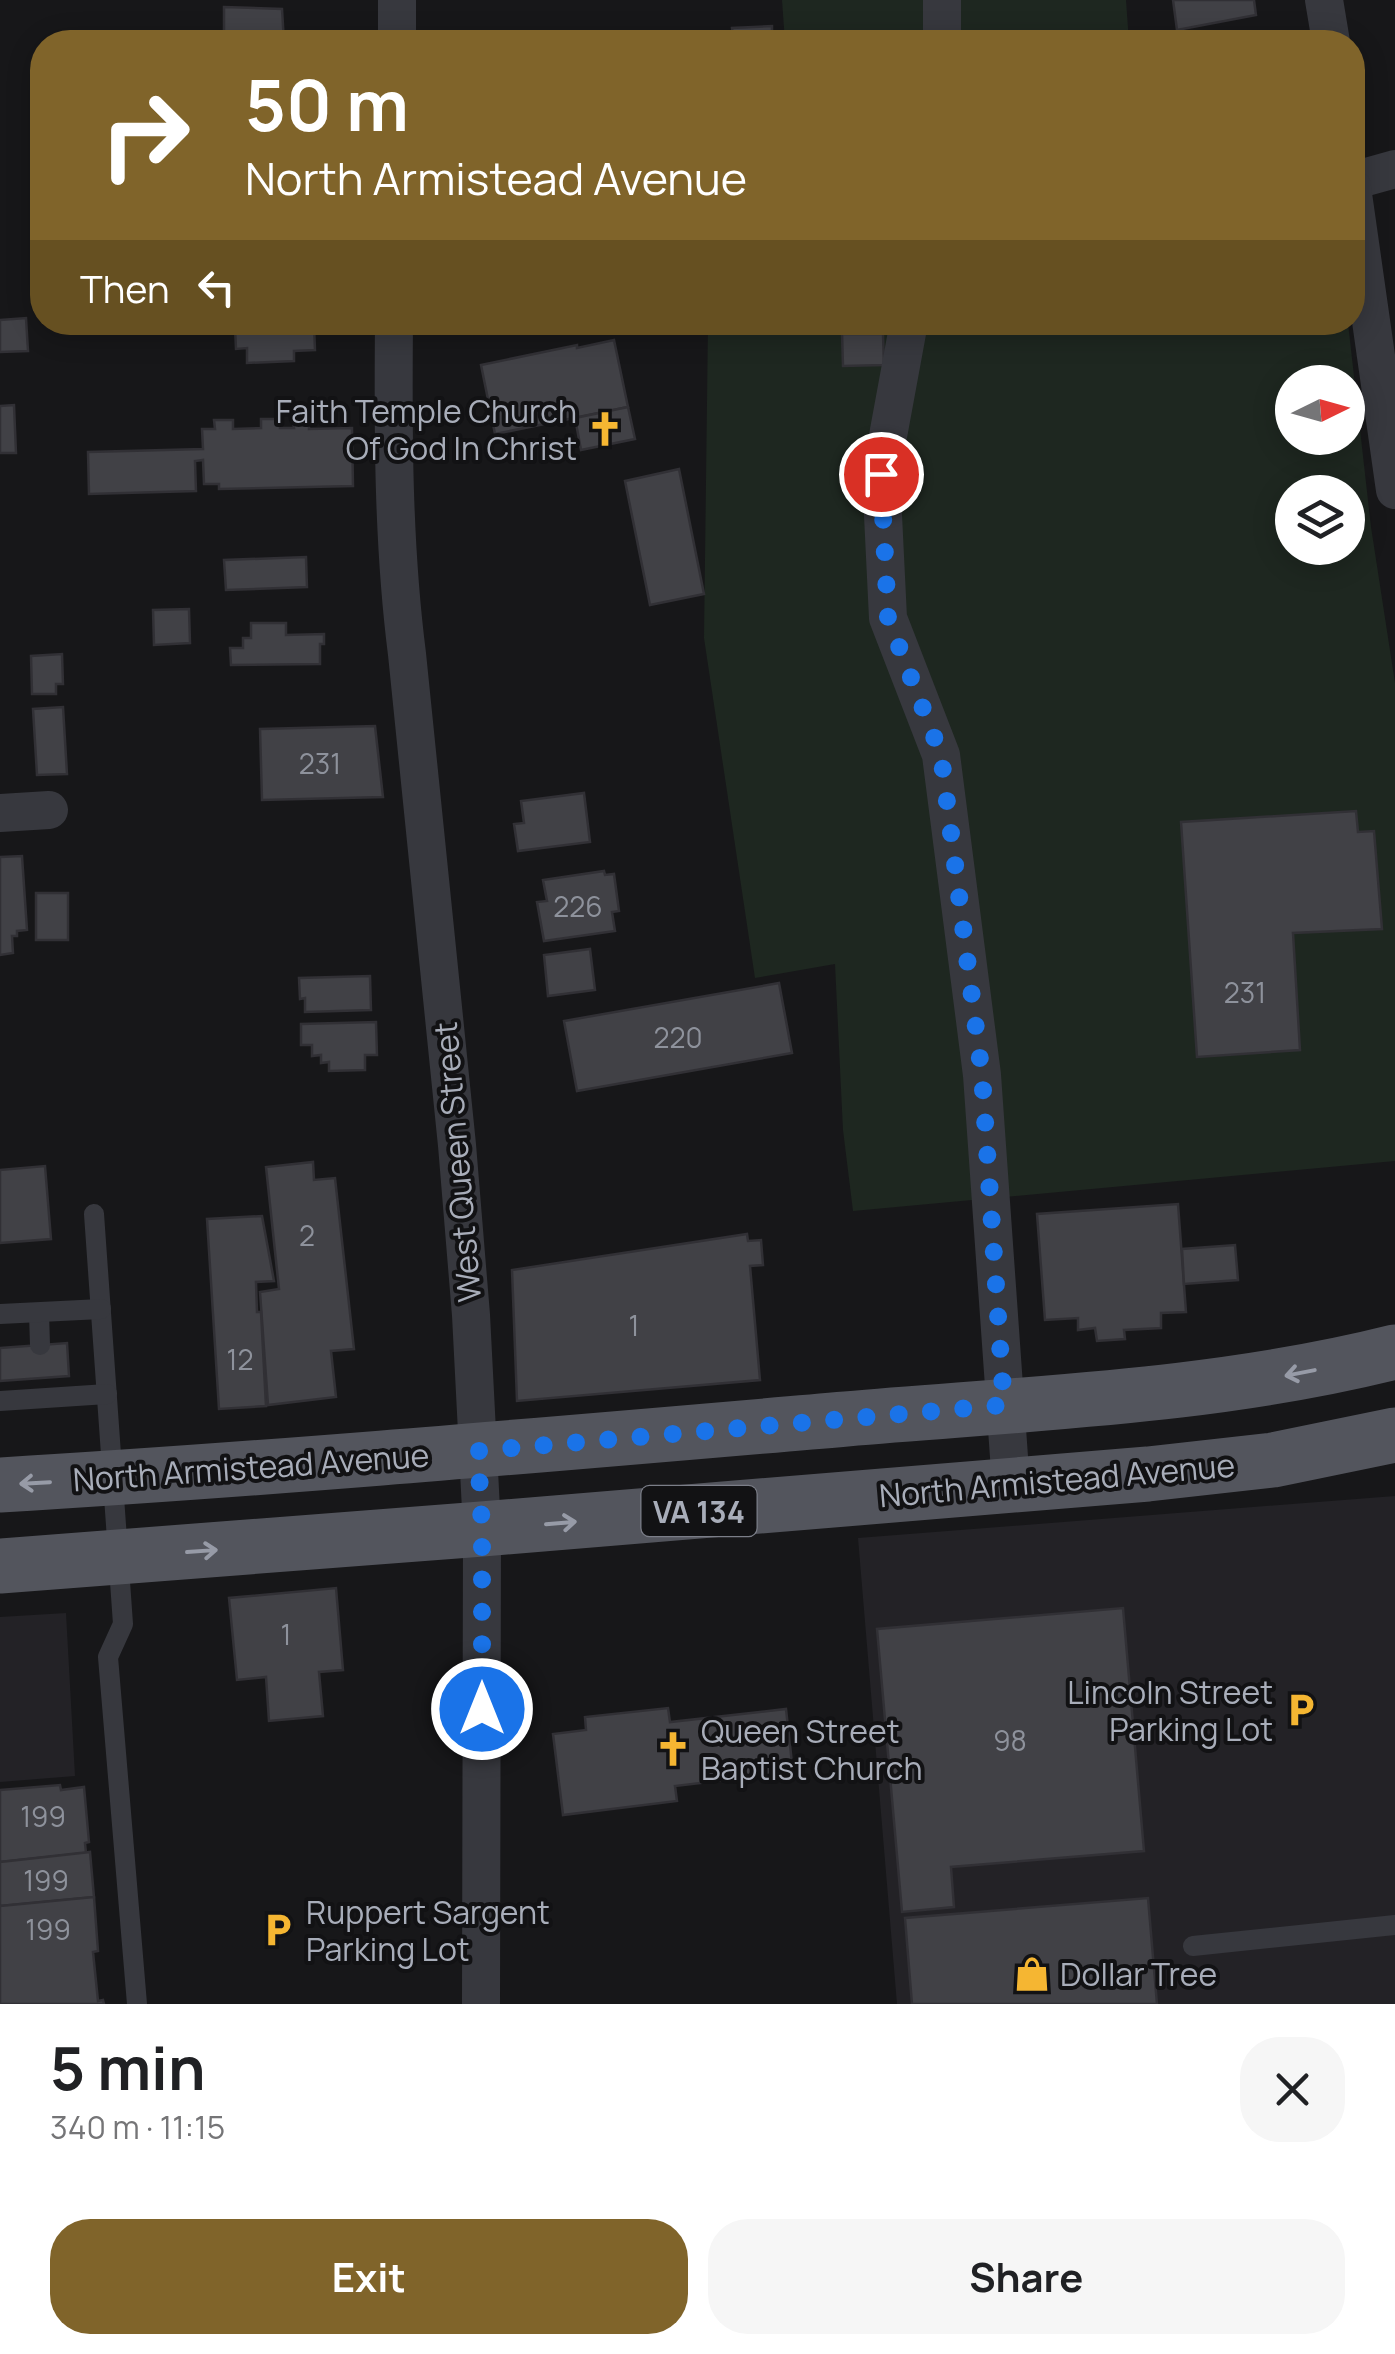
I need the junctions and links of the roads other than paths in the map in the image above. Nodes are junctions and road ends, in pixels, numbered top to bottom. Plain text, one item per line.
1 (397, 0) edge
2 (942, 0) edge
3 (1324, 0) edge
4 (397, 30) edge
5 (942, 30) edge
6 (1329, 30) edge
7 (1395, 168) edge
8 (1365, 194) edge
9 (1365, 280) edge
10 (394, 335) edge
11 (906, 335) edge
12 (1395, 490) edge
13 (49, 810) dead end
14 (0, 813) edge
15 (94, 1214) dead end
16 (101, 1310) junction
17 (38, 1312) junction
18 (0, 1314) edge
19 (40, 1345) dead end
20 (1395, 1352) edge
21 (107, 1394) junction
22 (0, 1401) edge
23 (1004, 1405) junction
24 (1395, 1435) edge
25 (478, 1451) junction
26 (112, 1478) junction
27 (0, 1484) edge
28 (1011, 1485) junction
29 (482, 1529) junction
30 (118, 1557) junction
31 (0, 1566) edge
32 (1395, 1925) edge
33 (1193, 1946) dead end
34 (137, 2004) edge
35 (481, 2004) edge

1 - 4 street
2 - 5 street
3 - 6 street
7 - 8 street
9 - 12 street
10 - 25 street, West Queen Street
11 - 23 street
13 - 14 street
15 - 16 lane
16 - 17 lane
16 - 21 lane
17 - 18 lane
17 - 19 lane
20 -> 23 main road, North Armistead Avenue
21 - 22 lane
21 - 26 lane
23 - 25 main road, North Armistead Avenue
23 - 28 street
24 - 28 main road, North Armistead Avenue / VA 134
25 - 26 main road, North Armistead Avenue
25 - 29 street, West Queen Street
26 -> 27 main road, North Armistead Avenue
26 - 30 lane
29 -> 28 main road, North Armistead Avenue / VA 134
30 -> 29 main road, North Armistead Avenue / VA 134
29 - 35 street, West Queen Street
30 - 31 main road, North Armistead Avenue / VA 134
30 - 34 lane
32 - 33 lane

